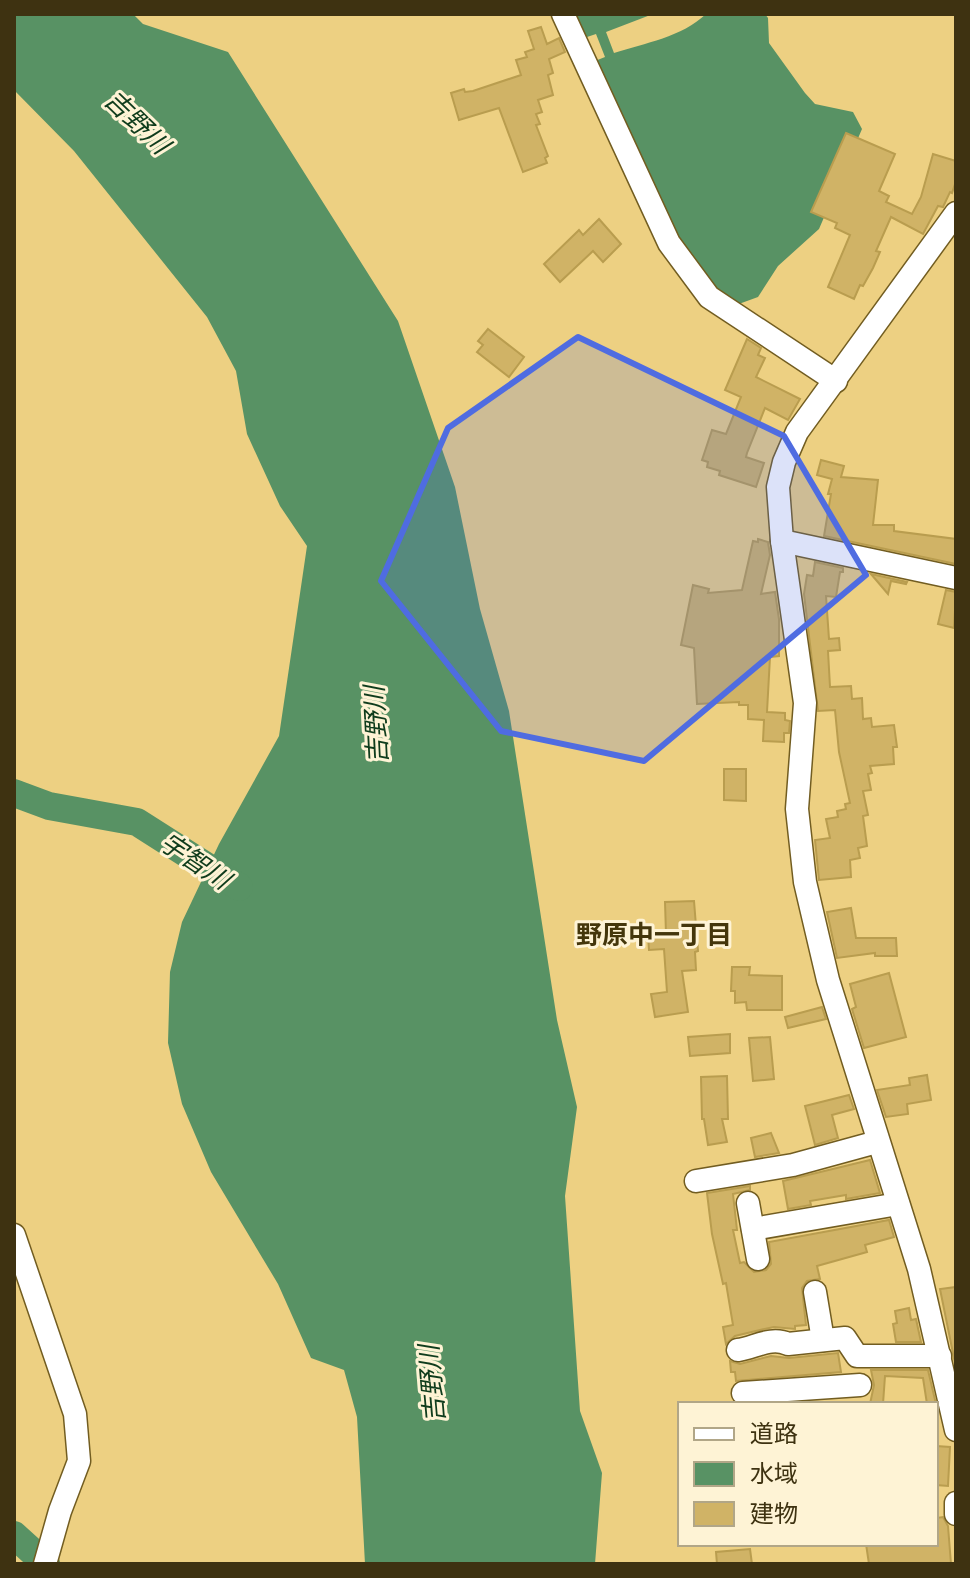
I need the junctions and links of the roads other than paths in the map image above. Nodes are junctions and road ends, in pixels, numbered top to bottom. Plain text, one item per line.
1 (563, 14) edge
2 (956, 213) edge
3 (836, 381) junction
4 (782, 541) junction
5 (956, 578) edge
6 (877, 1142) junction
7 (696, 1181) dead end
8 (748, 1203) dead end
9 (898, 1204) junction
10 (753, 1229) junction
11 (14, 1235) edge
12 (758, 1259) dead end
13 (815, 1292) dead end
14 (823, 1340) junction
15 (738, 1350) dead end
16 (857, 1356) junction
17 (940, 1356) junction
18 (743, 1393) dead end
19 (860, 1395) edge
20 (956, 1430) edge
21 (956, 1503) edge
22 (956, 1514) edge
23 (45, 1564) edge

1 - 3 street
2 - 3 street
3 - 4 street
4 - 5 street
4 - 6 street
6 - 7 street
6 - 9 street
8 - 10 street
9 - 10 street
9 - 17 street
10 - 12 street
11 - 23 street
13 - 14 street
14 - 15 street
14 - 16 street
16 - 17 street
16 - 19 street
17 - 20 street
18 - 19 street
21 - 22 street

